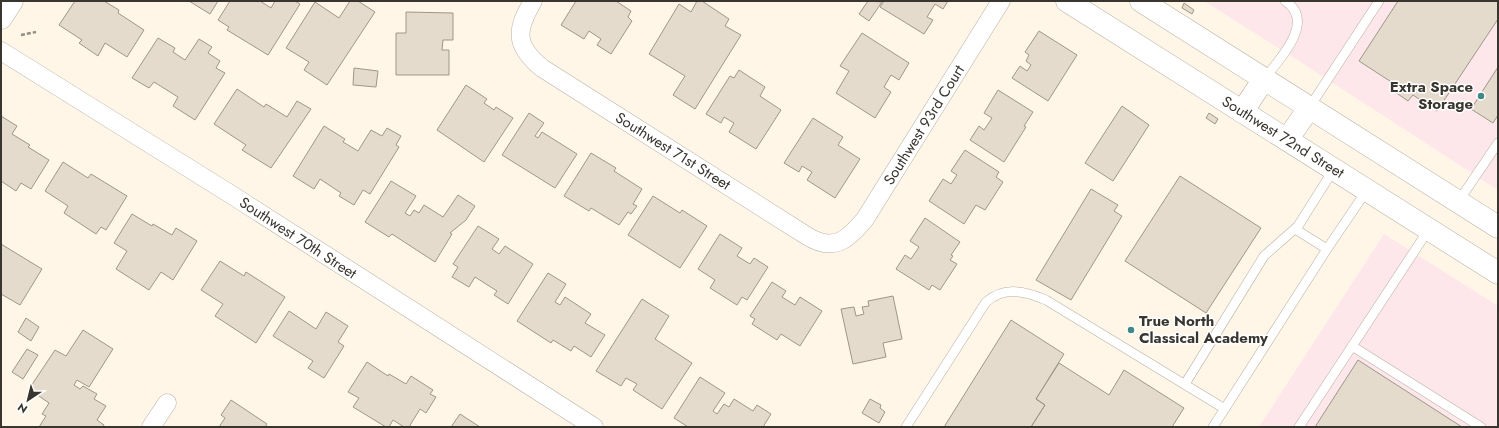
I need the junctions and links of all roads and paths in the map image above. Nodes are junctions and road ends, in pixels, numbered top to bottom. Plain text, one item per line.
1 (12, 1) edge
2 (533, 1) edge
3 (1001, 1) edge
4 (1068, 1) edge
5 (1141, 1) edge
6 (1379, 1) edge
7 (1290, 2) edge
8 (1, 18) edge
9 (36, 32) dead end
10 (21, 35) dead end
11 (1, 51) edge
12 (1264, 79) junction
13 (1309, 108) junction
14 (1242, 112) junction
15 (1287, 140) junction
16 (1498, 143) edge
17 (1334, 170) junction
18 (1368, 190) junction
19 (1458, 202) junction
20 (1498, 227) edge
21 (1295, 229) junction
22 (1429, 229) junction
23 (839, 242) joint
24 (1327, 249) junction
25 (1498, 273) edge
26 (1352, 346) junction
27 (1185, 384) junction
28 (167, 403) dead end
29 (1225, 408) junction
30 (151, 427) edge
31 (594, 427) edge
32 (906, 427) edge
33 (1213, 427) edge
34 (1299, 427) edge
35 (1481, 427) edge

1 - 8 main road
2 - 23 street, Southwest 71st Street
3 - 23 street, Southwest 93rd Court
4 - 14 main road, Southwest 72nd Street
5 - 12 main road
6 - 13 lane
7 - 12 lane
9 - 10 path
11 - 31 street, Southwest 70th Street
12 - 13 main road
12 - 14 main road
13 - 15 main road
13 - 19 main road
14 - 15 main road, Southwest 72nd Street
15 - 17 main road, Southwest 72nd Street
16 - 19 lane
17 - 18 main road, Southwest 72nd Street
17 - 21 lane
18 - 22 main road, Southwest 72nd Street
18 - 24 lane
19 - 20 main road
21 - 24 lane
21 - 27 lane
22 - 25 main road, Southwest 72nd Street
22 - 26 lane
24 - 29 lane
26 - 34 lane
26 - 35 lane
27 - 29 lane
27 - 32 lane
28 - 30 street
29 - 33 lane

